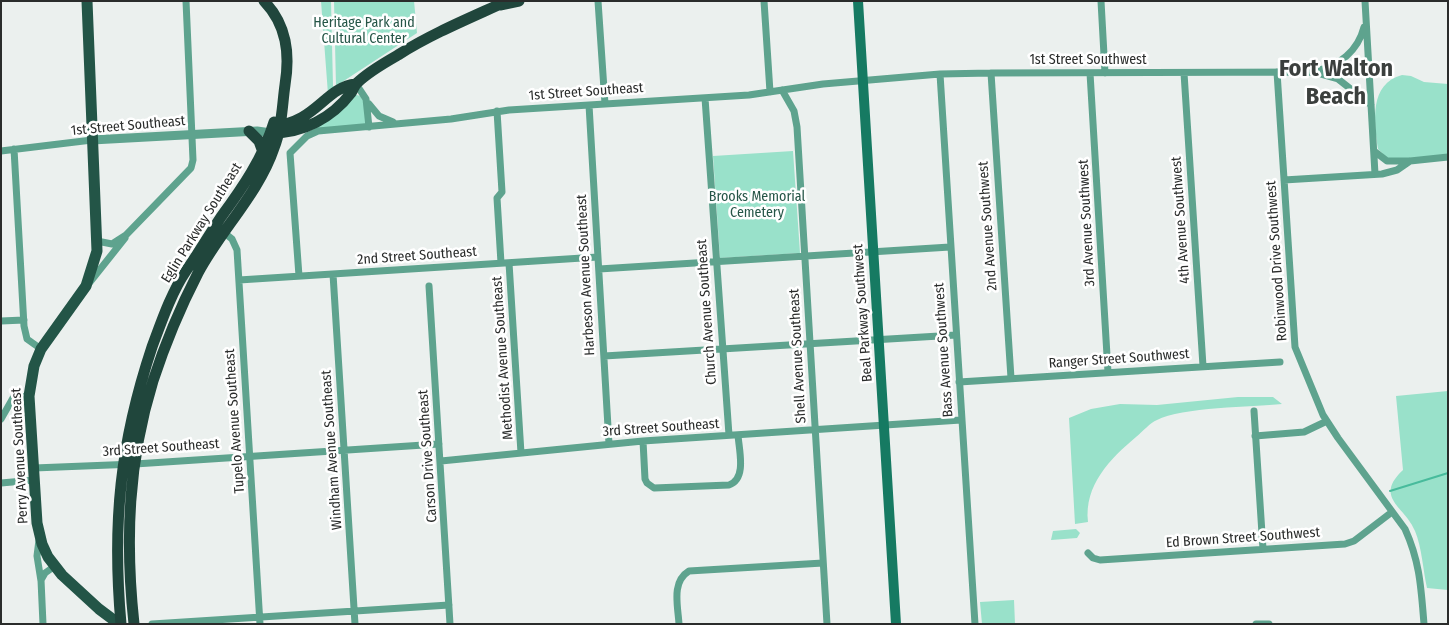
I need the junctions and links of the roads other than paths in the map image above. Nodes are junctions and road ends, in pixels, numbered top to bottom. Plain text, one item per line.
1 (87, 1) edge
2 (186, 1) edge
3 (264, 1) edge
4 (519, 1) edge
5 (598, 1) edge
6 (764, 1) edge
7 (858, 1) edge
8 (1101, 1) edge
9 (1365, 1) edge
10 (502, 3) edge
11 (1365, 23) junction
12 (1184, 72) junction
13 (1277, 72) junction
14 (1313, 72) junction
15 (991, 73) junction
16 (1090, 73) junction
17 (1105, 73) junction
18 (940, 74) junction
19 (862, 81) junction
20 (356, 84) junction
21 (782, 90) junction
22 (770, 92) junction
23 (705, 98) junction
24 (366, 99) junction
25 (282, 102) junction
26 (605, 104) junction
27 (1371, 105) junction
28 (589, 106) junction
29 (497, 111) junction
30 (302, 119) junction
31 (399, 123) junction
32 (368, 127) junction
33 (275, 129) junction
34 (253, 131) junction
35 (192, 134) junction
36 (92, 140) junction
37 (14, 150) junction
38 (1, 151) edge
39 (1374, 151) junction
40 (263, 152) junction
41 (1448, 158) edge
42 (1410, 161) junction
43 (1375, 174) junction
44 (1284, 180) junction
45 (219, 229) junction
46 (126, 235) junction
47 (97, 242) junction
48 (950, 247) junction
49 (873, 251) junction
50 (805, 256) junction
51 (598, 257) junction
52 (716, 262) junction
53 (505, 263) junction
54 (599, 269) junction
55 (333, 274) junction
56 (299, 276) junction
57 (239, 280) junction
58 (86, 286) junction
59 (429, 286) dead end
60 (24, 320) junction
61 (1, 321) edge
62 (956, 335) junction
63 (878, 339) junction
64 (810, 342) junction
65 (722, 348) junction
66 (41, 349) junction
67 (604, 356) junction
68 (1280, 362) dead end
69 (1203, 366) junction
70 (1108, 372) junction
71 (1011, 378) junction
72 (959, 382) junction
73 (29, 396) junction
74 (1254, 411) dead end
75 (1, 419) edge
76 (961, 420) junction
77 (1328, 421) junction
78 (884, 425) junction
79 (815, 430) junction
80 (729, 435) junction
81 (738, 435) junction
82 (1256, 436) junction
83 (643, 441) junction
84 (440, 444) junction
85 (609, 444) junction
86 (344, 450) junction
87 (521, 453) junction
88 (250, 455) junction
89 (441, 461) junction
90 (122, 464) junction
91 (135, 464) junction
92 (34, 468) junction
93 (35, 480) junction
94 (1, 483) edge
95 (1392, 512) junction
96 (40, 537) junction
97 (1263, 549) junction
98 (1088, 553) dead end
99 (823, 563) junction
100 (55, 566) junction
101 (41, 582) junction
102 (449, 606) junction
103 (354, 611) junction
104 (260, 620) edge
105 (43, 624) edge
106 (120, 624) edge
107 (134, 624) edge
108 (152, 624) edge
109 (355, 624) edge
110 (450, 624) edge
111 (679, 624) edge
112 (827, 624) edge
113 (896, 624) edge
114 (975, 624) edge
115 (1256, 624) edge
116 (1269, 624) edge
117 (1424, 624) edge

1 - 36 main road, Perry Avenue Southeast
2 - 35 street
3 - 25 highway, Eglin Parkway Southeast
4 - 10 highway
5 - 26 street
6 - 22 street
7 - 19 main road, Beal Parkway Southwest
8 - 17 street
9 - 11 street
10 - 20 highway
11 - 14 street, 1st Street Southwest
11 - 27 street
12 - 13 street, 1st Street Southwest
12 - 17 street, 1st Street Southwest
12 - 69 street, 4th Avenue Southwest
13 - 14 street, 1st Street Southwest
13 - 44 street, Robinwood Drive Southwest
14 - 27 street, 1st Street Southwest
15 - 16 street, 1st Street Southwest
15 - 18 street, 1st Street Southwest
15 - 71 street, 2nd Avenue Southwest
16 - 17 street, 1st Street Southwest
16 - 70 street, 3rd Avenue Southwest
18 - 19 street, 1st Street Southwest
18 - 48 street, Bass Avenue Southwest
19 - 21 street, 1st Street Southeast
19 - 49 main road, Beal Parkway Southwest
20 - 24 street
20 - 30 highway
20 - 33 highway
21 - 22 street, 1st Street Southeast
21 - 50 street, Shell Avenue Southeast
22 - 23 street, 1st Street Southeast
23 - 26 street, 1st Street Southeast
23 - 52 street, Church Avenue Southeast
24 - 31 street
24 - 32 street
25 - 30 highway
25 - 33 highway, Eglin Parkway Southeast
26 - 28 street, 1st Street Southeast
27 - 39 street
28 - 29 street, 1st Street Southeast
28 - 51 street, Harbeson Avenue Southeast
29 - 31 street, 1st Street Southeast
29 - 53 street, Methodist Avenue Southeast
30 - 33 highway
31 - 32 street, 1st Street Southeast
32 - 56 street, 1st Street Southeast
33 - 34 street
33 - 40 highway, Eglin Parkway Southeast
33 - 45 highway, Eglin Parkway Southeast
34 - 35 street, 1st Street Southeast
34 - 40 highway
35 - 36 street, 1st Street Southeast
35 - 46 street
36 - 37 street, 1st Street Southeast
36 - 47 main road, Perry Avenue Southeast
37 - 38 street, 1st Street Southeast
37 - 60 street
39 - 42 street
39 - 43 street
40 - 45 highway, Eglin Parkway Southeast
41 - 42 street
42 - 43 street
43 - 44 street
44 - 77 street, Robinwood Drive Southwest
45 - 57 street, Tupelo Avenue Southeast
45 - 90 highway, Eglin Parkway Southeast
45 - 91 highway, Eglin Parkway Southeast
46 - 47 street
46 - 58 street
47 - 58 main road, Perry Avenue Southeast
48 - 49 street
48 - 62 street, Bass Avenue Southwest
49 - 50 street
49 - 63 main road, Beal Parkway Southwest
50 - 52 street
50 - 64 street, Shell Avenue Southeast
51 - 53 street, 2nd Street Southeast
51 - 54 street, Harbeson Avenue Southeast
52 - 54 street
52 - 65 street, Church Avenue Southeast
53 - 55 street, 2nd Street Southeast
53 - 87 street, Methodist Avenue Southeast
54 - 67 street, Harbeson Avenue Southeast
55 - 56 street, 2nd Street Southeast
55 - 86 street, Windham Avenue Southeast
56 - 57 street, 2nd Street Southeast
57 - 88 street, Tupelo Avenue Southeast
58 - 66 main road, Perry Avenue Southeast
59 - 84 street, Carson Drive Southeast
60 - 61 street
60 - 66 street
62 - 63 street
62 - 72 street, Bass Avenue Southwest
63 - 64 street
63 - 78 main road, Beal Parkway Southwest
64 - 65 street
64 - 79 street, Shell Avenue Southeast
65 - 67 street
65 - 80 street, Church Avenue Southeast
66 - 73 main road, Perry Avenue Southeast
67 - 85 street, Harbeson Avenue Southeast
68 - 69 street, Ranger Street Southwest
69 - 70 street, Ranger Street Southwest
70 - 71 street, Ranger Street Southwest
71 - 72 street, Ranger Street Southwest
72 - 76 street, Bass Avenue Southwest
73 - 75 street
73 - 92 main road, Perry Avenue Southeast
74 - 82 street
76 - 78 street, 3rd Street Southeast
76 - 114 street, Bass Avenue Southwest
77 - 82 street
77 - 95 street, Robinwood Drive Southwest
78 - 79 street, 3rd Street Southeast
78 - 113 main road, Beal Parkway Southwest
79 - 81 street, 3rd Street Southeast
79 - 99 street, Shell Avenue Southeast
80 - 81 street, 3rd Street Southeast
80 - 83 street, 3rd Street Southeast
81 - 83 street
82 - 97 street
83 - 85 street, 3rd Street Southeast
84 - 86 street, 3rd Street Southeast
84 - 89 street, Carson Drive Southeast
85 - 87 street, 3rd Street Southeast
86 - 88 street, 3rd Street Southeast
86 - 103 street, Windham Avenue Southeast
87 - 89 street, 3rd Street Southeast
88 - 91 street, 3rd Street Southeast
88 - 104 street, Tupelo Avenue Southeast
89 - 102 street, Carson Drive Southeast
90 - 91 street, 3rd Street Southeast
90 - 92 street, 3rd Street Southeast
90 - 106 highway, Eglin Parkway Southeast
91 - 107 highway, Eglin Parkway Southeast
92 - 93 main road, Perry Avenue Southeast
93 - 94 street
93 - 96 main road, Perry Avenue Southeast
95 - 97 street, Ed Brown Street Southwest
95 - 117 street, Robinwood Drive Southwest
96 - 100 main road, Perry Avenue Southeast
96 - 101 street
97 - 98 street, Ed Brown Street Southwest
99 - 111 street
99 - 112 street, Shell Avenue Southeast
100 - 101 street
100 - 106 main road, Perry Avenue Southeast
101 - 105 street
102 - 103 street
102 - 110 street, Carson Drive Southeast
103 - 104 street
103 - 109 street, Windham Avenue Southeast
104 - 108 street
115 - 116 street

